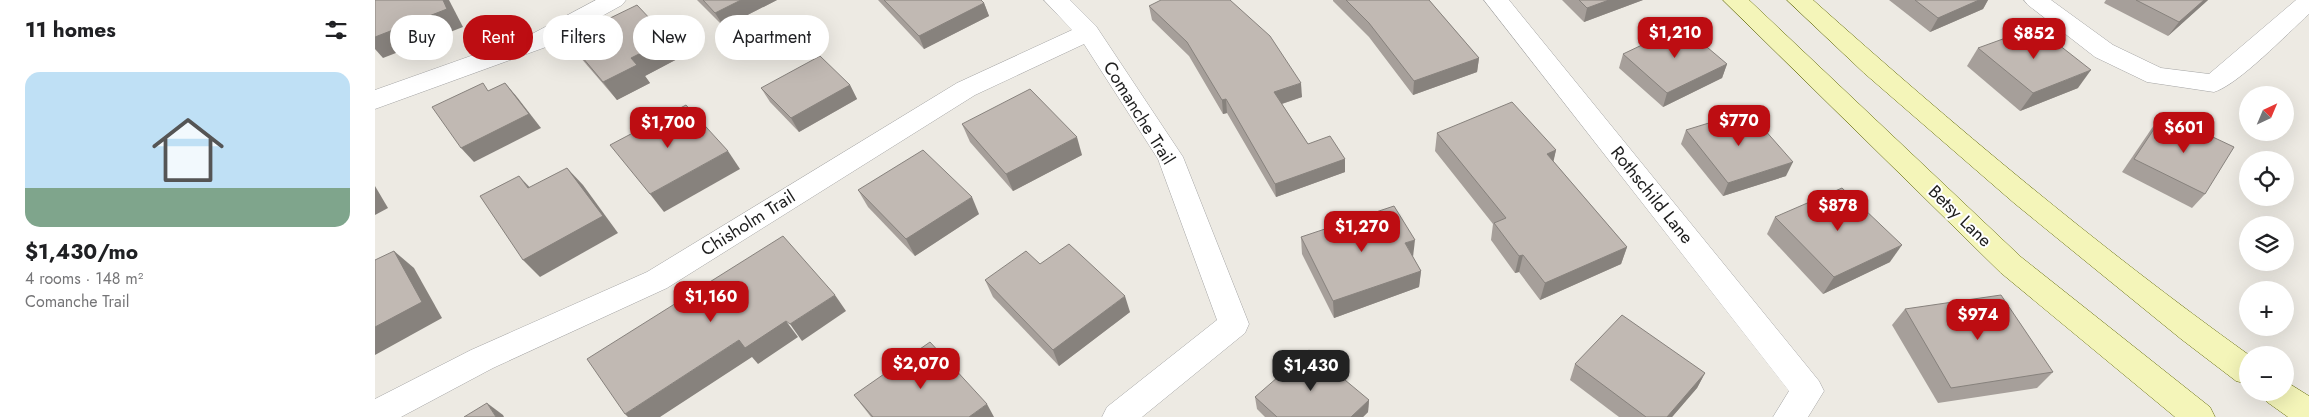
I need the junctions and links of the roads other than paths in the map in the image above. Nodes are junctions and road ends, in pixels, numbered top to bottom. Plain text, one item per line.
1 (614, 0) edge
2 (1056, 0) edge
3 (1496, 0) edge
4 (1735, 0) edge
5 (1799, 0) edge
6 (2037, 0) edge
7 (2309, 1) edge
8 (1088, 32) junction
9 (375, 100) edge
10 (2239, 365) edge
11 (2291, 401) edge
12 (2309, 414) edge
13 (375, 415) edge
14 (1118, 417) edge
15 (1789, 417) edge
16 (2199, 417) edge

1 - 9 street
2 - 8 street, Comanche Trail
3 - 15 street, Rothschild Lane
4 - 16 main road, Betsy Lane
5 - 10 main road
6 - 7 street
8 - 13 street, Chisholm Trail
8 - 14 street, Comanche Trail
11 - 12 main road

